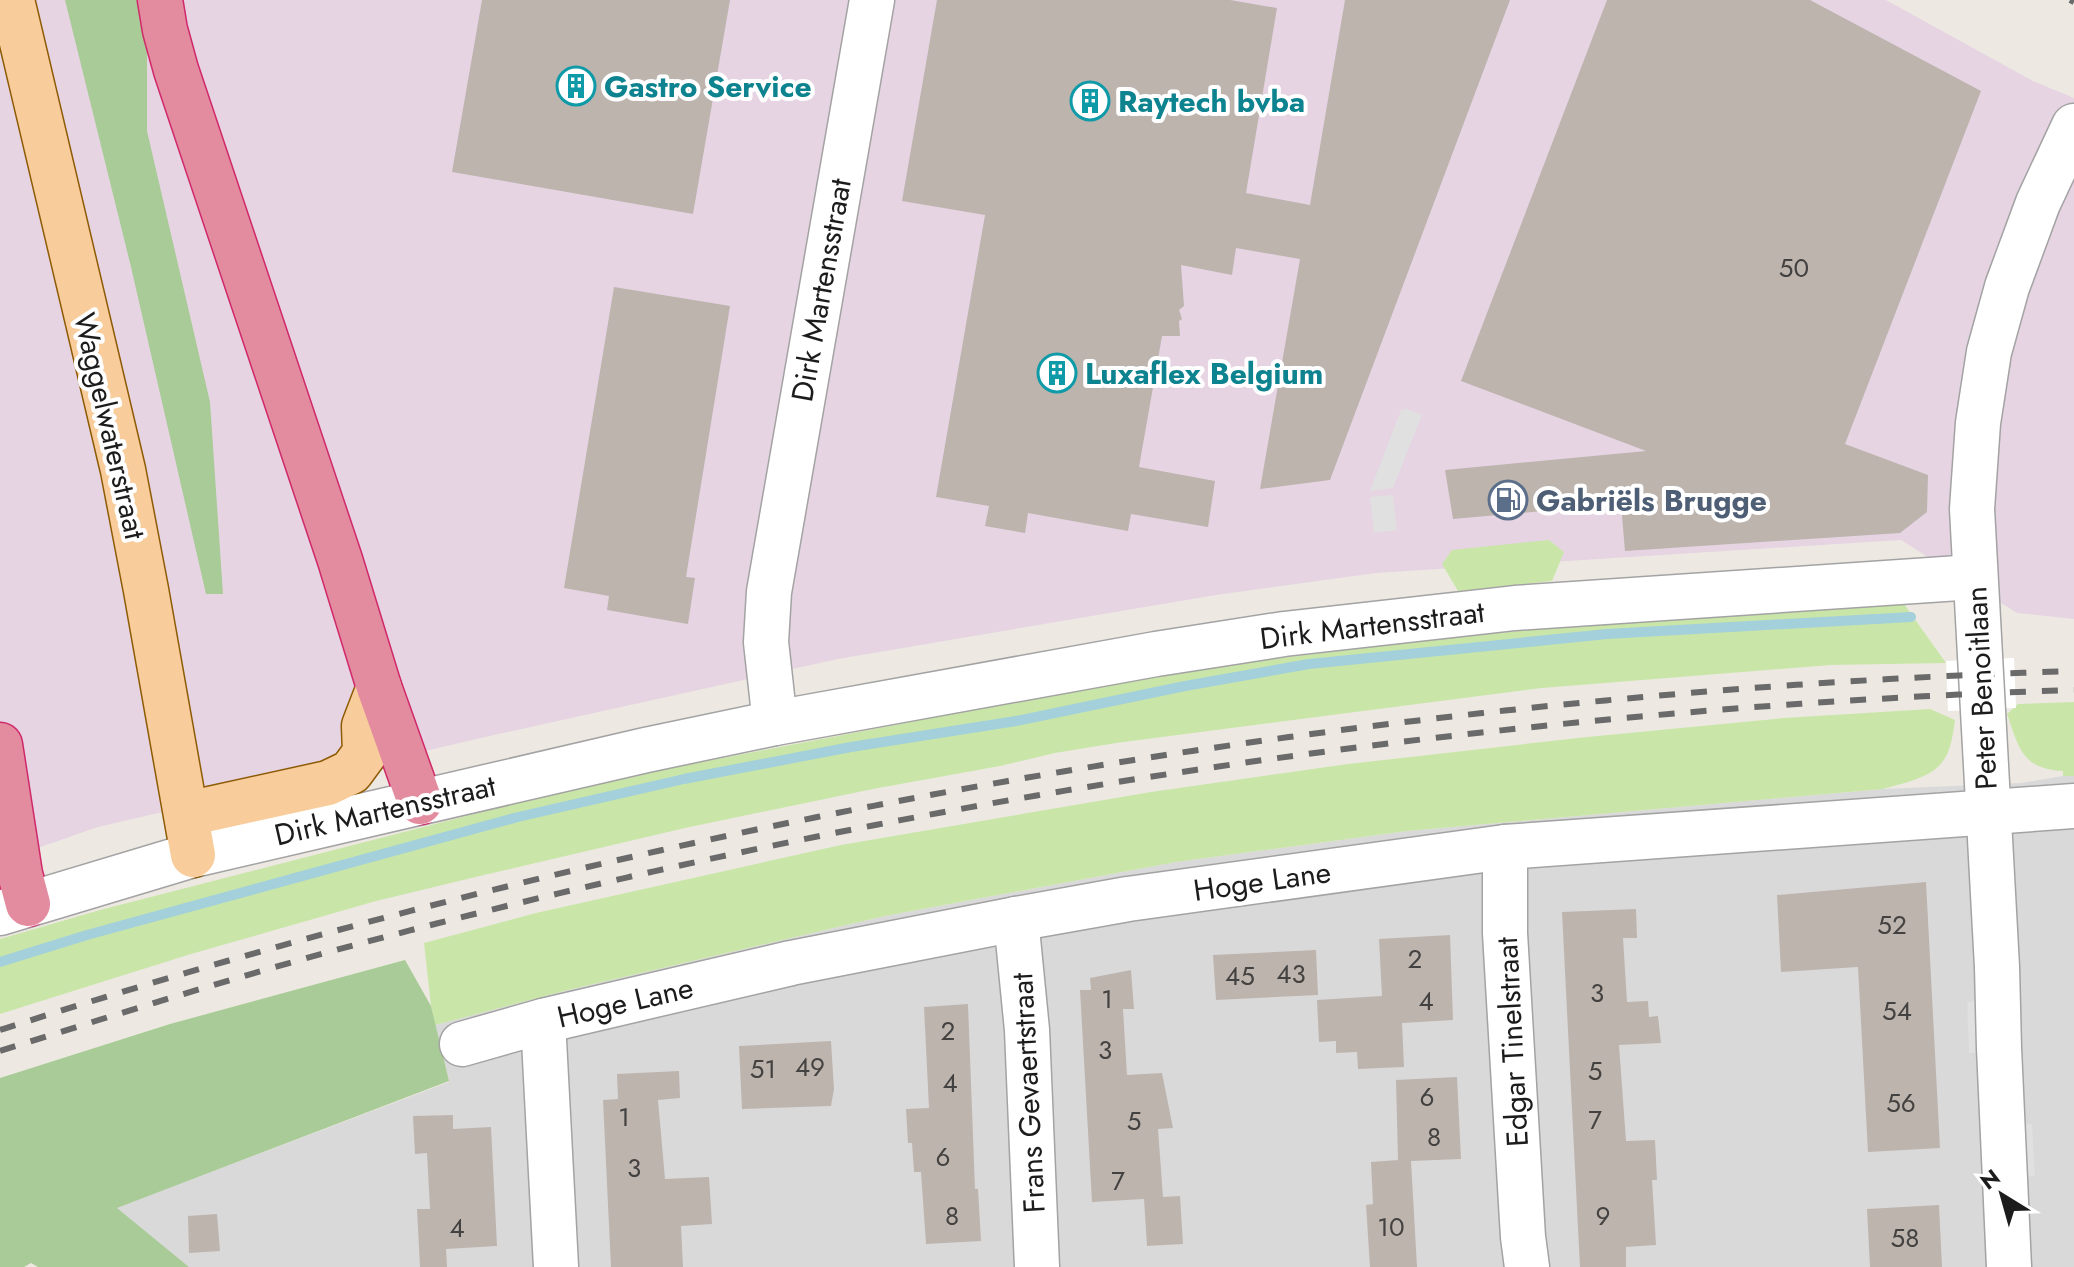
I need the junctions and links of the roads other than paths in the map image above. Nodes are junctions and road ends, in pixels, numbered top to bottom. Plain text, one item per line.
1 (12, 0) edge
2 (160, 0) edge
3 (872, 0) edge
4 (2074, 126) edge
5 (1974, 577) junction
6 (379, 687) junction
7 (775, 723) junction
8 (0, 745) edge
9 (420, 802) junction
10 (2074, 806) edge
11 (1988, 812) junction
12 (190, 834) junction
13 (1505, 847) junction
14 (14, 908) edge
15 (1016, 919) junction
16 (543, 1021) junction
17 (462, 1044) dead end
18 (1517, 1257) edge
19 (556, 1267) edge
20 (1037, 1267) edge
21 (2009, 1267) edge

1 - 12 main road, Waggelwaterstraat
2 - 6 highway
3 - 7 street, Dirk Martensstraat
4 - 5 street, Peter Benoitlaan
5 - 7 street, Dirk Martensstraat
5 - 11 street, Peter Benoitlaan
6 - 9 highway
6 - 12 main road
7 - 9 street, Dirk Martensstraat
8 - 14 highway
9 - 12 street, Dirk Martensstraat
10 - 11 street, Hoge Lane
11 - 13 street, Hoge Lane
11 - 21 street, Peter Benoitlaan
12 - 14 street, Dirk Martensstraat
13 - 15 street, Hoge Lane
13 - 18 street, Edgar Tinelstraat
15 - 16 street, Hoge Lane
15 - 20 street, Frans Gevaertstraat
16 - 17 street, Hoge Lane
16 - 19 street

